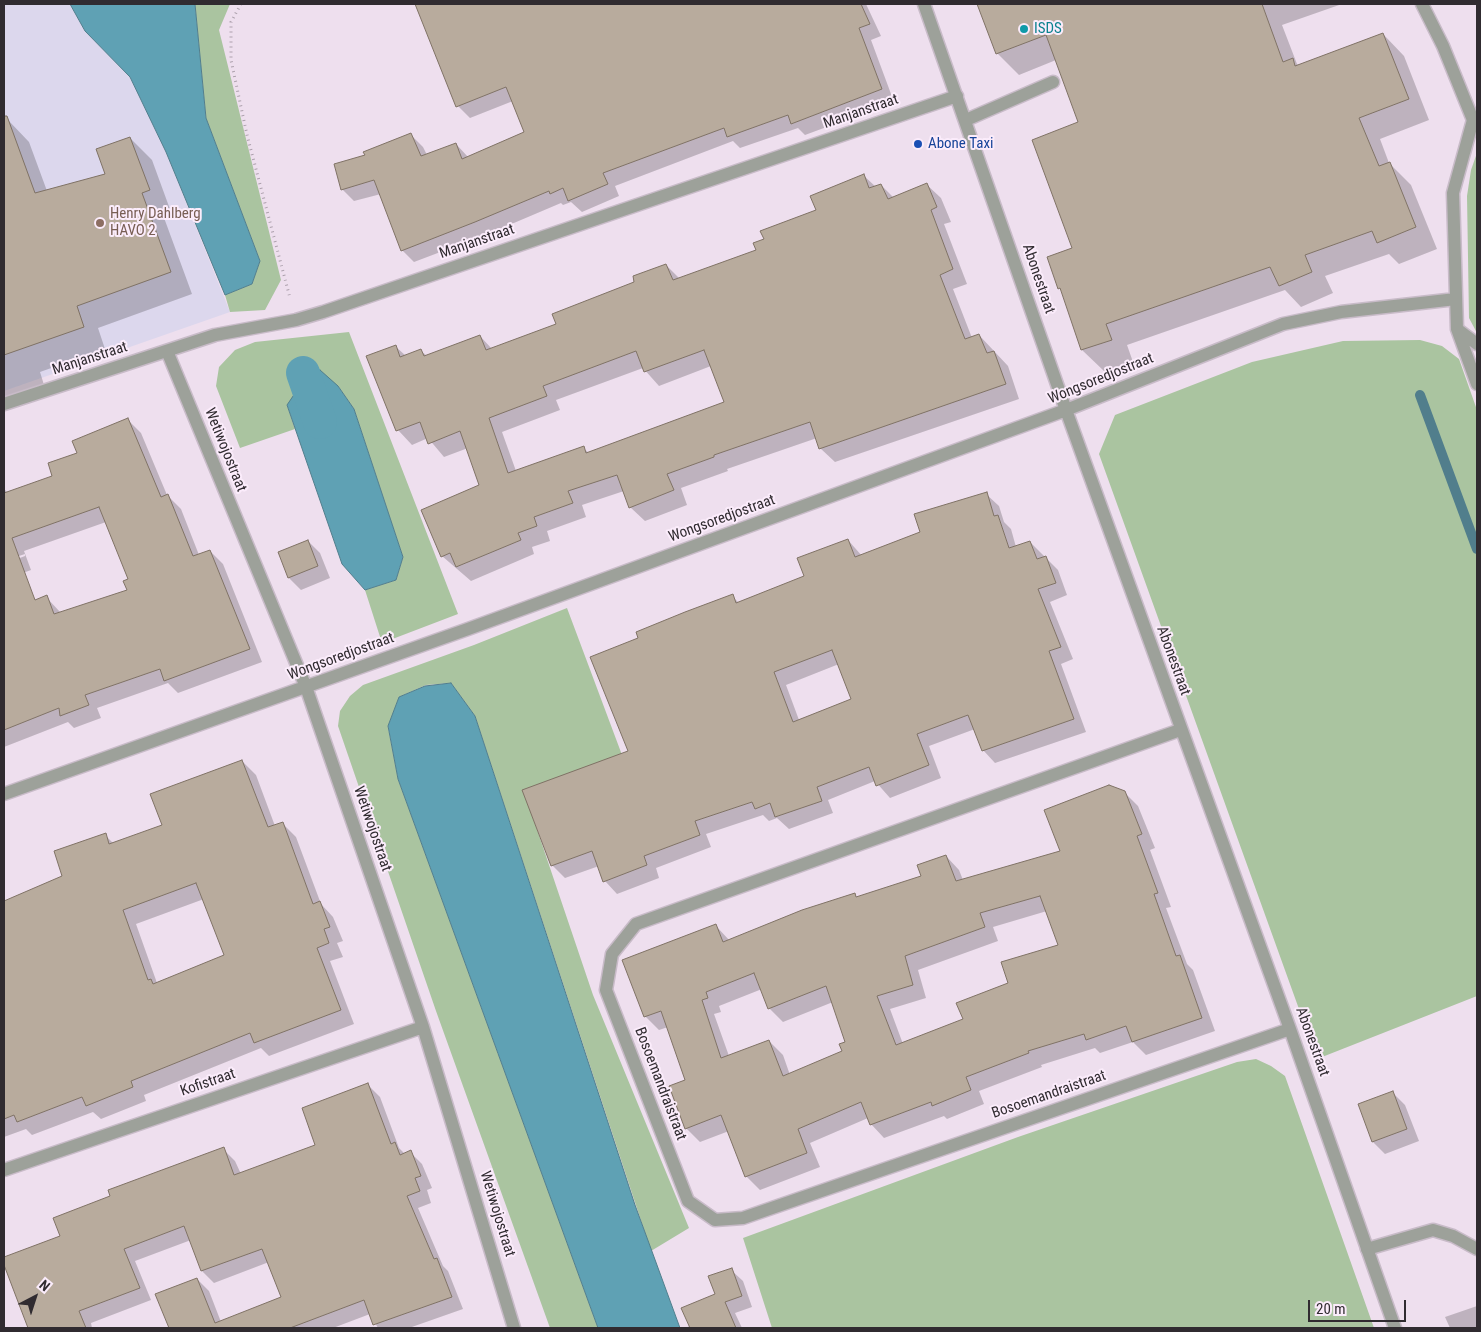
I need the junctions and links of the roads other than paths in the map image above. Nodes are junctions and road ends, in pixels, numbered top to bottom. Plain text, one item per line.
1 (924, 4) edge
2 (1422, 4) edge
3 (1054, 82) dead end
4 (957, 96) junction
5 (1475, 119) edge
6 (966, 120) junction
7 (1456, 299) junction
8 (1457, 329) junction
9 (1477, 344) edge
10 (167, 351) junction
11 (1477, 384) edge
12 (4, 404) edge
13 (1066, 410) junction
14 (306, 687) junction
15 (1180, 730) junction
16 (4, 794) edge
17 (423, 1028) junction
18 (1290, 1029) junction
19 (4, 1170) edge
20 (1367, 1249) junction
21 (1477, 1249) edge
22 (514, 1328) edge
23 (1395, 1328) edge

1 - 4 street, Abonestraat
2 - 5 street
3 - 6 street
4 - 6 street, Abonestraat
4 - 10 street, Manjanstraat
5 - 7 street
6 - 13 street, Abonestraat
7 - 8 street
7 - 13 street, Wongsoredjostraat
8 - 9 street
8 - 11 street
10 - 12 street, Manjanstraat
10 - 14 street, Wetiwojostraat
13 - 14 street, Wongsoredjostraat
13 - 15 street, Abonestraat
14 - 16 street, Wongsoredjostraat
14 - 17 street, Wetiwojostraat
15 - 18 street, Abonestraat
15 - 18 street, Bosoemandraistraat
17 - 19 street, Kofistraat
17 - 22 street, Wetiwojostraat
18 - 20 street, Abonestraat
20 - 21 street
20 - 23 street, Abonestraat

